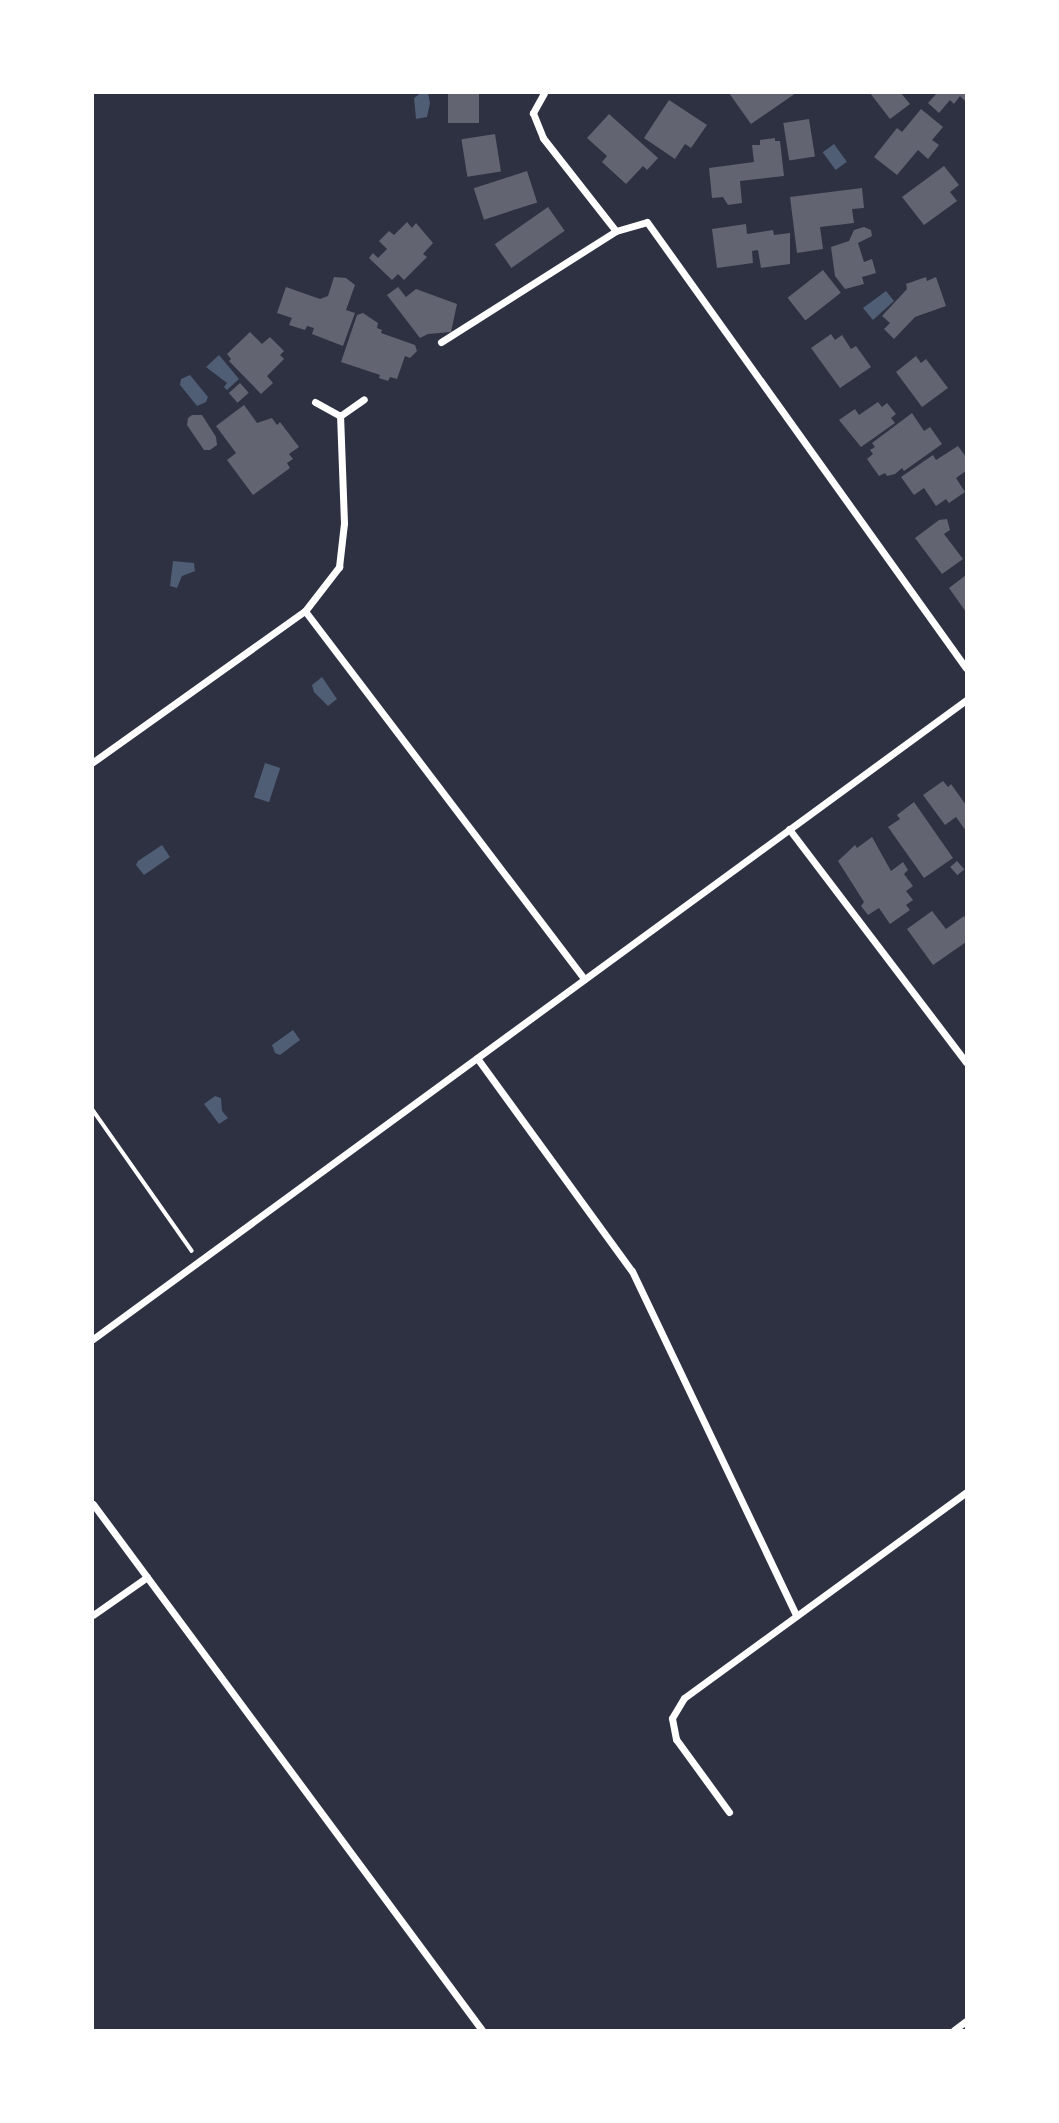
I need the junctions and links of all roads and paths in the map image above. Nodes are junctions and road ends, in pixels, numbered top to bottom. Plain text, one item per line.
1 (544, 93) edge
2 (616, 231) junction
3 (441, 342) dead end
4 (364, 399) dead end
5 (315, 402) dead end
6 (340, 416) junction
7 (305, 611) junction
8 (966, 668) edge
9 (966, 700) edge
10 (93, 762) edge
11 (789, 829) junction
12 (584, 979) junction
13 (477, 1058) junction
14 (966, 1062) edge
15 (93, 1110) edge
16 (199, 1261) junction
17 (93, 1339) edge
18 (966, 1492) edge
19 (93, 1504) edge
20 (147, 1577) junction
21 (93, 1615) edge
22 (796, 1615) junction
23 (729, 1812) dead end
24 (966, 2021) edge
25 (482, 2030) edge
26 (954, 2030) edge

1 - 2 street
2 - 3 street
2 - 8 street
4 - 6 street
5 - 6 street
6 - 7 street
7 - 10 street
7 - 12 street
9 - 11 street
11 - 12 street
11 - 14 street
12 - 13 street
13 - 16 street
13 - 22 street
15 - 16 path
16 - 17 street
18 - 22 street
19 - 20 street
20 - 21 street
20 - 25 street
22 - 23 street
24 - 26 street

